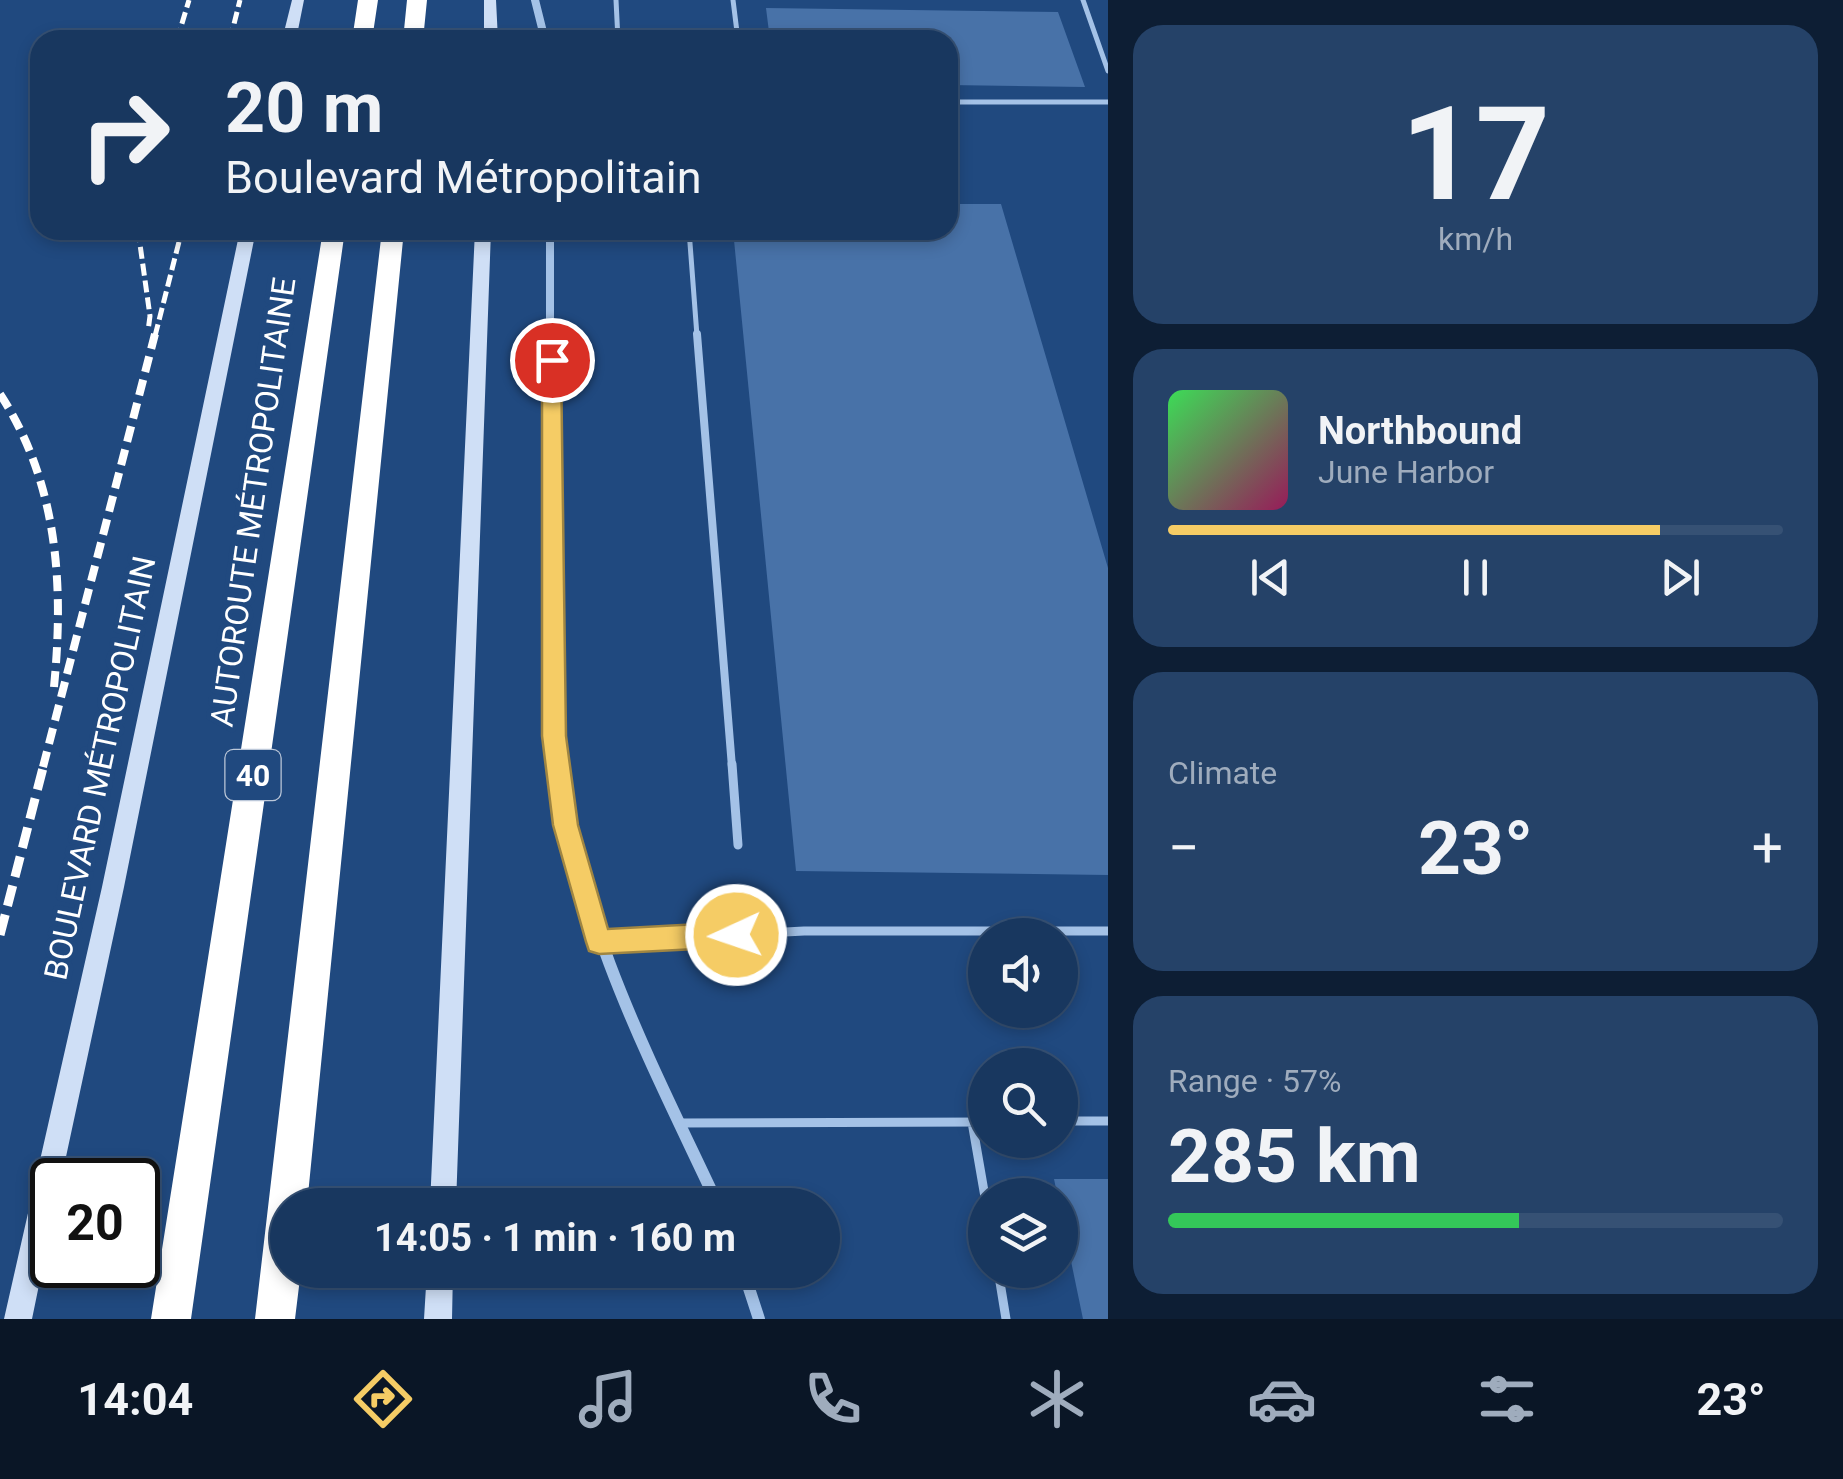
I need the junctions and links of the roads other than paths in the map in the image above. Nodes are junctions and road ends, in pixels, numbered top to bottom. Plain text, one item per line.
1 (298, 0) edge
2 (368, 0) edge
3 (417, 0) edge
4 (490, 0) edge
5 (535, 0) edge
6 (616, 0) edge
7 (734, 0) edge
8 (1082, 0) edge
9 (291, 30) edge
10 (364, 30) edge
11 (414, 30) edge
12 (491, 30) edge
13 (542, 30) edge
14 (618, 30) edge
15 (737, 30) edge
16 (1096, 36) junction
17 (1108, 36) edge
18 (1108, 71) edge
19 (958, 102) edge
20 (1108, 102) edge
21 (246, 240) edge
22 (333, 240) edge
23 (392, 240) edge
24 (483, 240) edge
25 (550, 240) edge
26 (690, 240) edge
27 (738, 845) dead end
28 (1108, 931) edge
29 (599, 942) junction
30 (1078, 1121) edge
31 (1108, 1121) edge
32 (679, 1122) junction
33 (968, 1122) edge
34 (290, 1188) edge
35 (444, 1188) edge
36 (710, 1188) edge
37 (279, 1288) edge
38 (439, 1288) edge
39 (749, 1288) edge
40 (1001, 1288) edge
41 (18, 1319) edge
42 (171, 1319) edge
43 (275, 1319) edge
44 (438, 1319) edge
45 (759, 1319) edge
46 (1006, 1319) edge

1 - 9 main road
2 - 10 highway
3 - 11 highway
4 - 12 main road
5 - 13 street
6 - 14 lane
7 - 15 lane
8 - 16 lane
16 - 17 lane
16 - 18 lane
19 - 20 lane
21 - 41 main road, BOULEVARD MÉTROPOLITAIN
22 - 42 highway, AUTOROUTE MÉTROPOLITAINE / 40
23 - 34 highway
24 - 35 main road
25 - 29 street
26 - 27 lane
28 - 29 lane
29 - 32 street
30 - 31 lane
32 - 33 lane
32 - 36 street
37 - 43 highway
38 - 44 main road
39 - 45 street
40 - 46 lane

